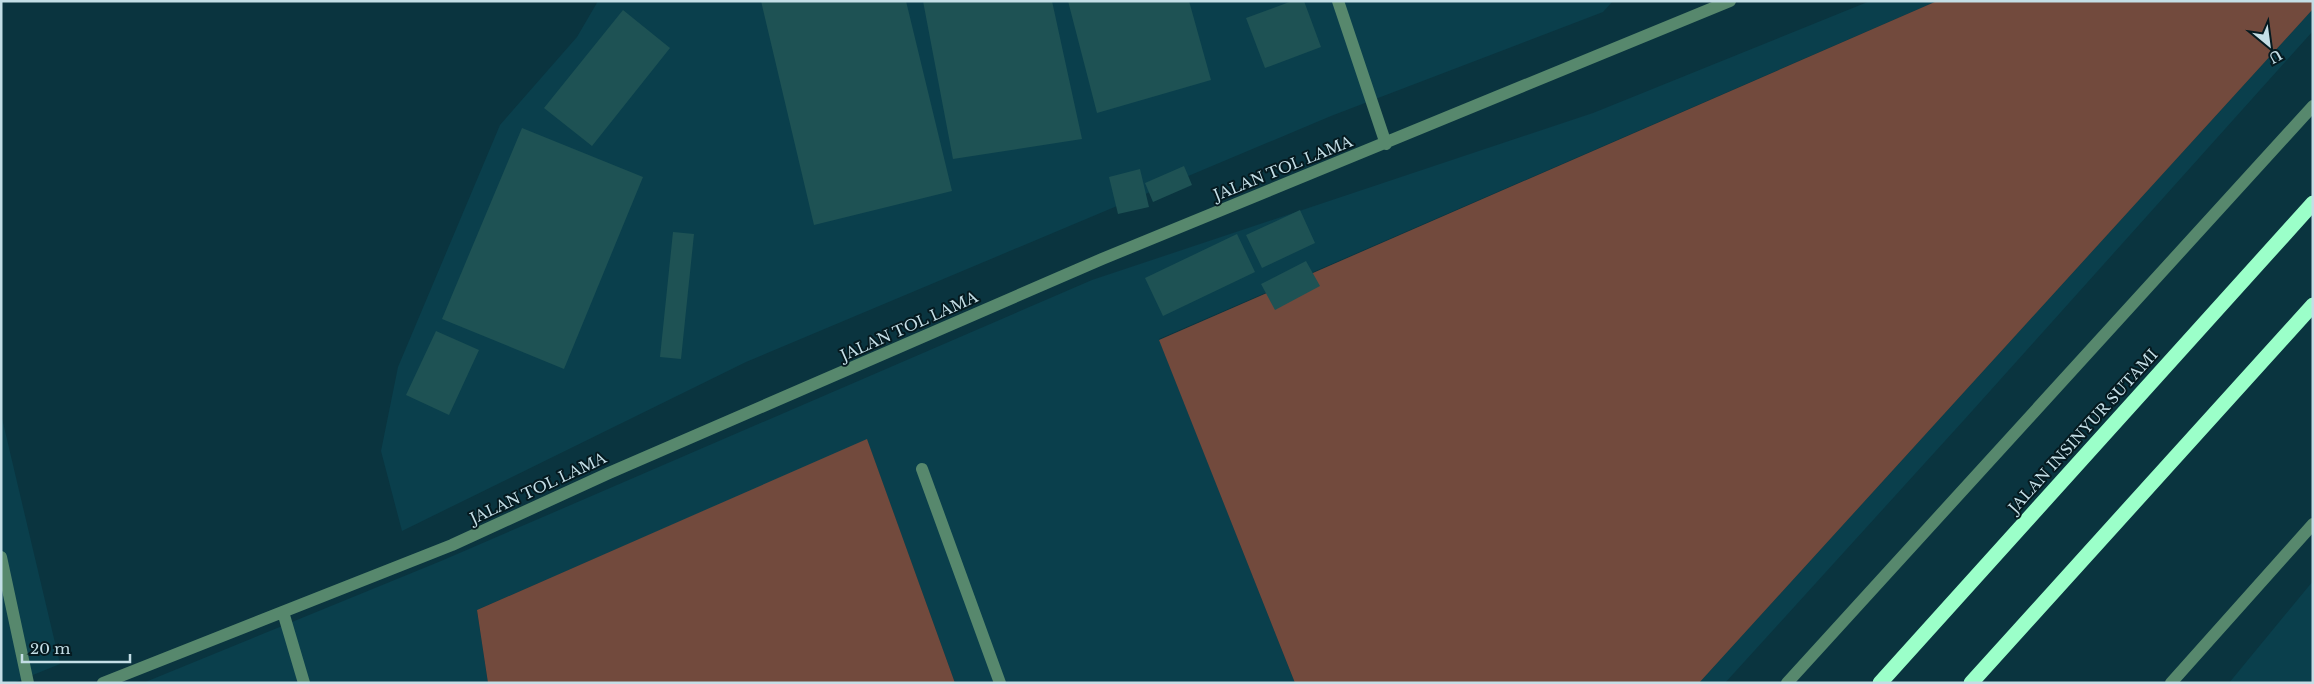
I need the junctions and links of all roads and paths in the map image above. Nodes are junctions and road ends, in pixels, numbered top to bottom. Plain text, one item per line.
1 (1338, 1) edge
2 (1730, 1) edge
3 (2313, 106) edge
4 (1386, 144) junction
5 (2313, 202) edge
6 (2313, 305) edge
7 (922, 469) dead end
8 (2313, 524) edge
9 (1, 557) edge
10 (283, 612) junction
11 (28, 683) edge
12 (103, 683) edge
13 (304, 683) edge
14 (1000, 683) edge
15 (1787, 683) edge
16 (1880, 683) edge
17 (1971, 683) edge
18 (2171, 683) edge

1 - 4 street
2 - 4 street, JALAN TOL LAMA
3 - 15 street
4 - 10 street, JALAN TOL LAMA
5 - 16 highway, JALAN INSINYUR SUTAMI
6 - 17 highway
7 - 14 street
8 - 18 street
9 - 11 street
10 - 12 street, JALAN TOL LAMA
10 - 13 street

